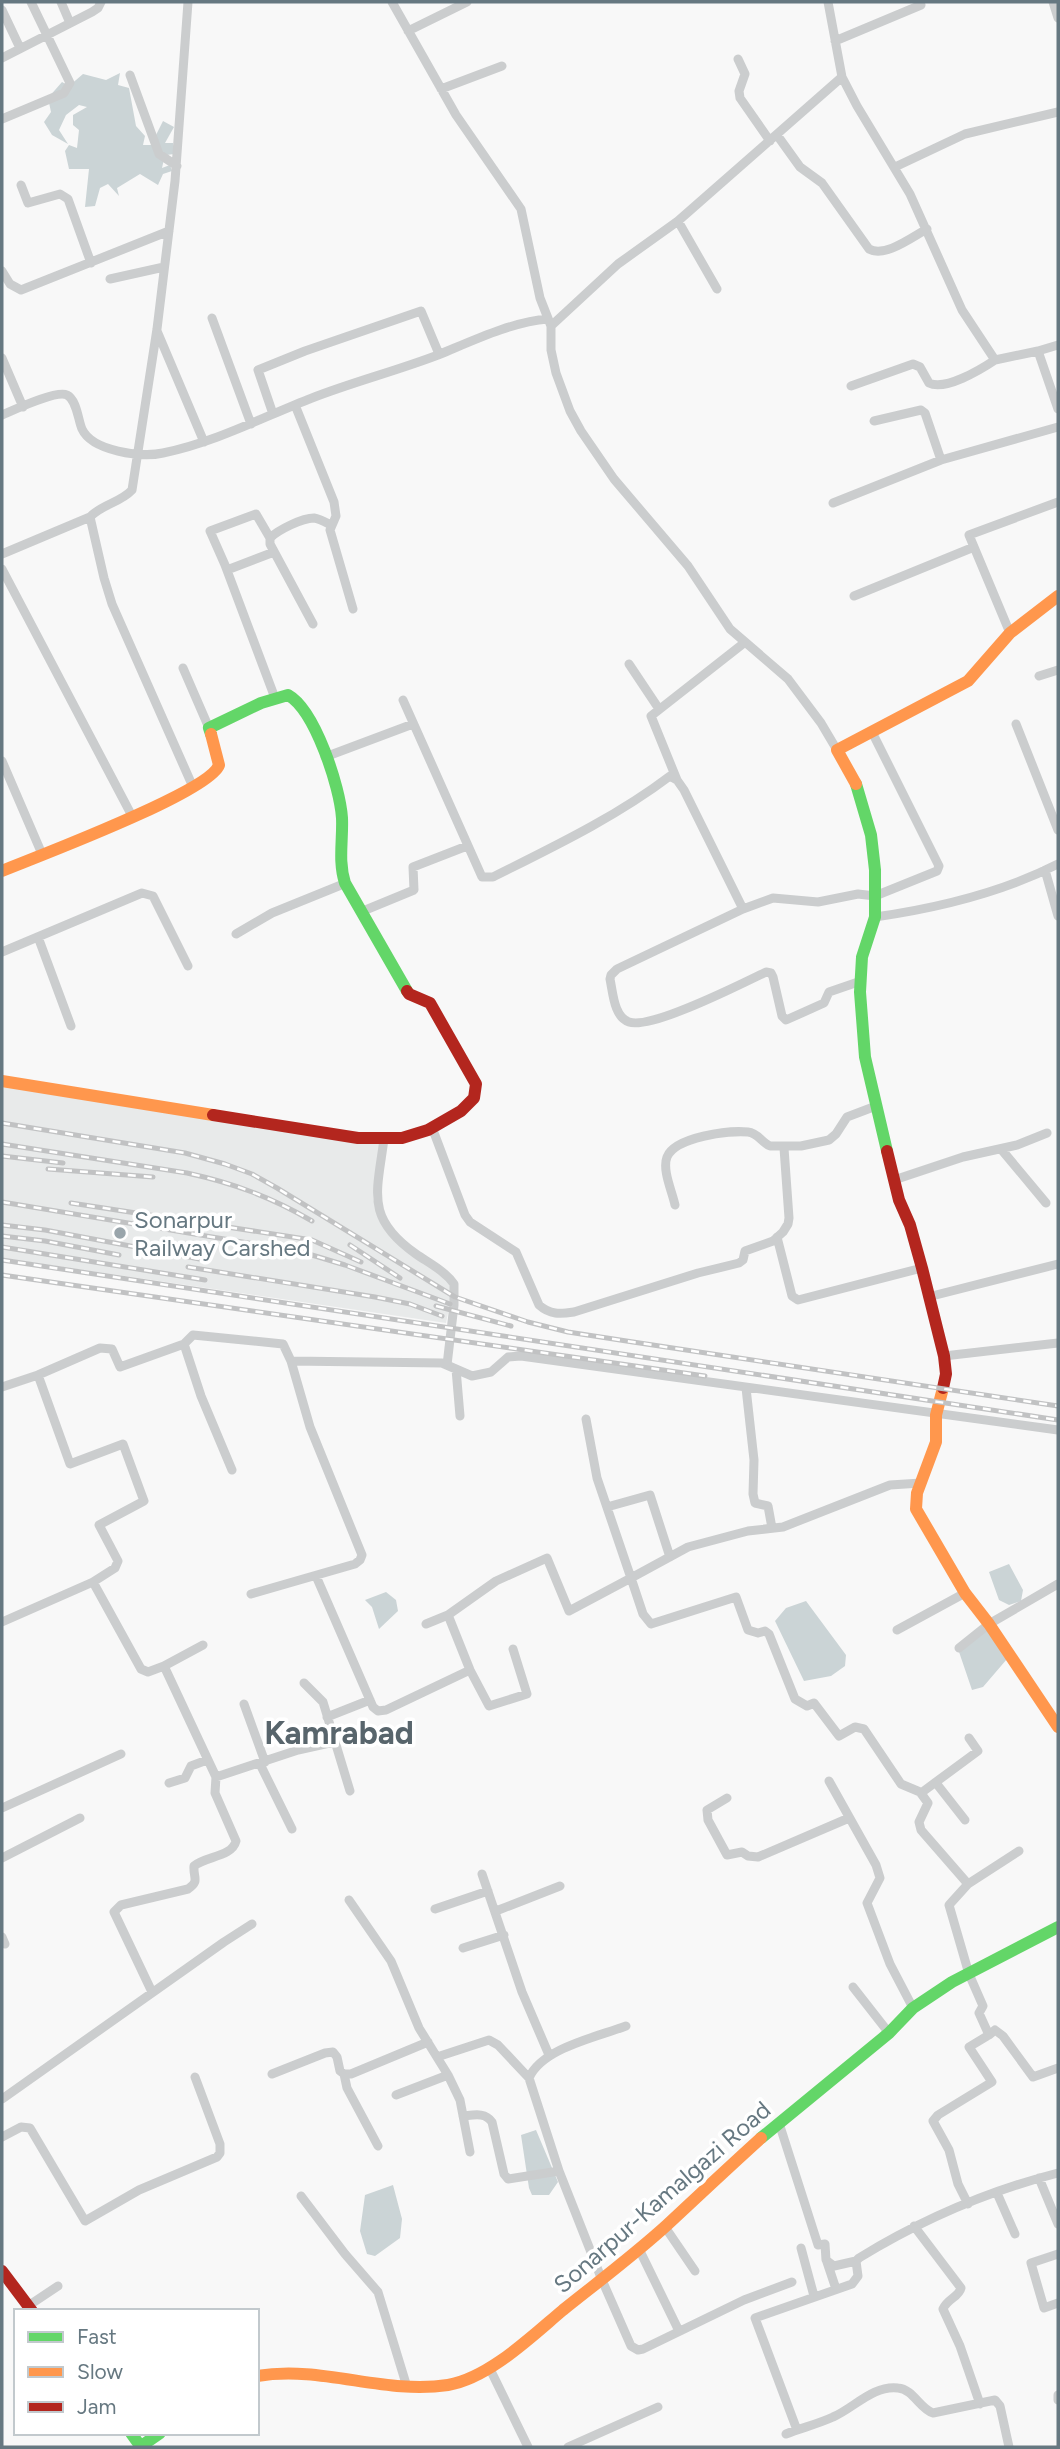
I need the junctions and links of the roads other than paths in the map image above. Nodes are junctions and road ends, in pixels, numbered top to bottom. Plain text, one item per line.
1 (31, 2) edge
2 (61, 2) edge
3 (101, 2) edge
4 (188, 2) edge
5 (392, 2) edge
6 (467, 2) edge
7 (828, 2) edge
8 (1053, 2) edge
9 (921, 5) dead end
10 (2, 10) edge
11 (1058, 18) edge
12 (70, 23) junction
13 (408, 31) junction
14 (47, 34) junction
15 (835, 41) junction
16 (20, 48) junction
17 (2, 58) edge
18 (738, 59) dead end
19 (502, 66) dead end
20 (130, 75) dead end
21 (842, 77) junction
22 (441, 89) junction
23 (1058, 112) edge
24 (2, 119) edge
25 (774, 138) junction
26 (177, 166) junction
27 (895, 167) junction
28 (21, 185) dead end
29 (678, 221) junction
30 (927, 229) junction
31 (169, 231) junction
32 (91, 263) junction
33 (164, 267) junction
34 (2, 271) edge
35 (110, 279) dead end
36 (717, 289) dead end
37 (212, 318) dead end
38 (550, 323) junction
39 (157, 329) junction
40 (1058, 345) edge
41 (1038, 351) junction
42 (439, 354) junction
43 (2, 358) edge
44 (995, 360) junction
45 (851, 386) dead end
46 (295, 405) junction
47 (23, 407) junction
48 (1058, 409) edge
49 (273, 414) junction
50 (2, 415) edge
51 (874, 421) dead end
52 (251, 424) junction
53 (1058, 427) edge
54 (204, 442) junction
55 (137, 455) junction
56 (941, 460) junction
57 (1058, 502) edge
58 (833, 503) dead end
59 (90, 517) junction
60 (331, 525) junction
61 (270, 538) junction
62 (974, 547) junction
63 (274, 552) junction
64 (2, 554) edge
65 (2, 569) edge
66 (227, 570) junction
67 (5, 585) edge
68 (854, 596) dead end
69 (1058, 596) edge
70 (353, 609) dead end
71 (313, 624) dead end
72 (1010, 633) junction
73 (744, 643) junction
74 (629, 664) dead end
75 (183, 668) dead end
76 (1058, 670) edge
77 (1039, 676) dead end
78 (275, 698) junction
79 (403, 699) dead end
80 (659, 709) junction
81 (414, 724) junction
82 (1016, 724) dead end
83 (209, 728) junction
84 (872, 732) junction
85 (837, 750) junction
86 (326, 757) junction
87 (2, 761) edge
88 (677, 780) junction
89 (193, 787) junction
90 (132, 816) junction
91 (1058, 830) edge
92 (467, 846) junction
93 (42, 854) junction
94 (1058, 864) edge
95 (1045, 870) junction
96 (2, 871) edge
97 (345, 883) junction
98 (875, 897) junction
99 (743, 909) junction
100 (363, 911) junction
101 (1058, 916) edge
102 (875, 917) junction
103 (236, 934) dead end
104 (38, 937) junction
105 (2, 952) edge
106 (188, 965) dead end
107 (860, 981) junction
108 (71, 1026) dead end
109 (2, 1081) edge
110 (876, 1106) junction
111 (433, 1130) junction
112 (1047, 1133) dead end
113 (384, 1139) junction
114 (784, 1148) junction
115 (1001, 1149) junction
116 (894, 1180) junction
117 (1046, 1203) dead end
118 (675, 1205) dead end
119 (777, 1237) junction
120 (1058, 1264) edge
121 (922, 1268) junction
122 (928, 1297) junction
123 (1058, 1343) edge
124 (184, 1344) junction
125 (944, 1356) junction
126 (291, 1362) junction
127 (452, 1367) junction
128 (38, 1375) junction
129 (2, 1385) edge
130 (746, 1388) junction
131 (936, 1415) junction
132 (460, 1416) dead end
133 (586, 1419) dead end
134 (1058, 1430) edge
135 (232, 1470) dead end
136 (921, 1483) junction
137 (607, 1507) junction
138 (772, 1528) junction
139 (670, 1557) junction
140 (316, 1576) junction
141 (631, 1578) junction
142 (93, 1582) junction
143 (1058, 1584) edge
144 (965, 1593) junction
145 (251, 1594) dead end
146 (448, 1615) junction
147 (2, 1622) edge
148 (426, 1624) dead end
149 (989, 1624) junction
150 (897, 1630) dead end
151 (203, 1645) dead end
152 (959, 1648) dead end
153 (513, 1649) dead end
154 (164, 1666) junction
155 (470, 1670) junction
156 (304, 1684) dead end
157 (370, 1700) junction
158 (244, 1704) dead end
159 (327, 1717) junction
160 (1058, 1727) edge
161 (969, 1738) dead end
162 (334, 1742) junction
163 (121, 1754) dead end
164 (207, 1760) junction
165 (263, 1763) junction
166 (216, 1777) junction
167 (829, 1782) dead end
168 (169, 1783) dead end
169 (936, 1783) junction
170 (350, 1791) dead end
171 (921, 1793) junction
172 (727, 1798) dead end
173 (2, 1808) edge
174 (80, 1818) dead end
175 (849, 1818) junction
176 (965, 1820) dead end
177 (292, 1829) dead end
178 (1019, 1851) dead end
179 (2, 1858) edge
180 (482, 1874) dead end
181 (968, 1884) junction
182 (560, 1886) dead end
183 (488, 1891) junction
184 (349, 1900) dead end
185 (435, 1909) dead end
186 (496, 1911) junction
187 (252, 1924) dead end
188 (1058, 1927) edge
189 (505, 1934) junction
190 (463, 1948) dead end
191 (969, 1974) junction
192 (853, 1987) dead end
193 (152, 1992) junction
194 (913, 2008) junction
195 (626, 2026) dead end
196 (889, 2034) junction
197 (989, 2035) junction
198 (428, 2042) junction
199 (549, 2055) junction
200 (437, 2057) junction
201 (1058, 2068) edge
202 (272, 2074) dead end
203 (344, 2074) junction
204 (448, 2075) junction
205 (195, 2077) dead end
206 (529, 2078) junction
207 (396, 2095) dead end
208 (2, 2099) edge
209 (463, 2116) junction
210 (779, 2123) junction
211 (2, 2137) edge
212 (378, 2146) dead end
213 (470, 2152) dead end
214 (559, 2171) junction
215 (1058, 2173) edge
216 (1039, 2178) junction
217 (996, 2193) junction
218 (301, 2196) dead end
219 (968, 2204) junction
220 (1058, 2224) edge
221 (914, 2226) junction
222 (666, 2227) junction
223 (1015, 2234) dead end
224 (801, 2248) dead end
225 (639, 2249) junction
226 (1058, 2254) edge
227 (826, 2260) junction
228 (856, 2261) junction
229 (2, 2271) edge
230 (695, 2271) dead end
231 (601, 2280) junction
232 (792, 2282) dead end
233 (58, 2286) dead end
234 (836, 2289) junction
235 (814, 2296) junction
236 (1058, 2303) edge
237 (30, 2308) edge
238 (679, 2331) junction
239 (489, 2367) junction
240 (259, 2375) edge
241 (407, 2387) junction
242 (1058, 2395) edge
243 (1058, 2400) edge
244 (980, 2404) junction
245 (658, 2407) dead end
246 (797, 2430) junction
247 (786, 2434) dead end
248 (157, 2435) edge
249 (141, 2447) edge
250 (528, 2447) edge
251 (568, 2447) edge
252 (1009, 2447) edge

1 - 14 street
2 - 12 street
3 - 12 street
4 - 26 street
5 - 13 street
6 - 13 street
7 - 15 street
8 - 11 street
9 - 15 street
10 - 16 street
12 - 14 street
13 - 22 street
14 - 16 street
14 - 24 street
15 - 21 street
16 - 17 street
18 - 25 street
19 - 22 street
20 - 26 street
21 - 25 street
21 - 27 street
22 - 38 street
23 - 27 street
25 - 29 street
25 - 30 street
26 - 31 street
27 - 30 street
28 - 32 street
29 - 36 street
29 - 38 street
30 - 44 street
31 - 32 street
31 - 33 street
32 - 34 street
33 - 35 street
33 - 39 street
37 - 52 street
38 - 42 street
38 - 73 street
39 - 54 street
39 - 55 street
40 - 41 street
41 - 44 street
41 - 48 street
42 - 46 street
42 - 49 street
43 - 47 street
44 - 45 street
46 - 49 street
46 - 60 street
47 - 50 street
47 - 55 street
49 - 52 street
51 - 56 street
52 - 54 street
53 - 56 street
54 - 55 street
55 - 59 street
56 - 58 street
57 - 62 street
59 - 64 street
59 - 89 street
60 - 61 street
60 - 70 street
61 - 63 street
61 - 66 street
62 - 68 street
62 - 72 street
63 - 66 street
63 - 71 street
65 - 67 street
66 - 78 street
67 - 90 street
69 - 72 street
72 - 84 street
73 - 80 street
73 - 85 street
74 - 80 street
75 - 83 street
76 - 77 street
78 - 83 street
78 - 86 street
79 - 81 street
80 - 88 street
81 - 86 street
81 - 92 street
82 - 91 street
83 - 89 street
84 - 85 street
84 - 98 street
85 - 98 street
86 - 97 street
87 - 93 street
88 - 92 street
88 - 99 street
89 - 90 street
90 - 93 street
92 - 100 street
93 - 96 street
94 - 95 street
95 - 101 street
95 - 102 street
97 - 100 street
97 - 103 street
98 - 99 street
98 - 102 street
99 - 107 street
100 - 111 street
102 - 107 street
104 - 105 street
104 - 106 street
104 - 108 street
107 - 110 street
109 - 113 street
110 - 114 street
110 - 116 street
111 - 113 street
111 - 119 street
112 - 115 street
113 - 127 street
114 - 118 street
114 - 119 street
115 - 116 street
115 - 117 street
116 - 121 street
119 - 121 street
120 - 122 street
121 - 122 street
122 - 125 street
123 - 125 street
124 - 126 street
124 - 128 street
124 - 135 street
125 - 131 street
126 - 127 street
126 - 140 street
127 - 130 street
127 - 132 street
128 - 129 street
128 - 142 street
130 - 131 street
130 - 138 street
131 - 134 street
131 - 136 street
133 - 137 street
136 - 138 street
136 - 144 street
137 - 139 street
137 - 141 street
138 - 139 street
139 - 141 street
140 - 145 street
140 - 157 street
141 - 146 street
141 - 171 street
142 - 147 street
142 - 154 street
143 - 149 street
144 - 149 street
144 - 150 street
146 - 148 street
146 - 155 street
149 - 152 street
149 - 160 street
151 - 154 street
153 - 155 street
154 - 164 street
155 - 157 street
156 - 159 street
157 - 159 street
158 - 165 street
159 - 162 street
161 - 169 street
162 - 165 street
162 - 170 street
163 - 173 street
164 - 166 street
164 - 168 street
165 - 166 street
165 - 177 street
166 - 193 street
167 - 175 street
169 - 171 street
169 - 176 street
171 - 181 street
172 - 175 street
174 - 179 street
175 - 194 street
178 - 181 street
180 - 183 street
181 - 191 street
182 - 186 street
183 - 185 street
183 - 186 street
184 - 198 street
186 - 189 street
187 - 193 street
188 - 191 street, Sonarpur-Kamalgazi Road
189 - 190 street
189 - 199 street
191 - 194 street, Sonarpur-Kamalgazi Road
191 - 197 street
192 - 196 street
193 - 208 street
194 - 196 street, Sonarpur-Kamalgazi Road
195 - 199 street
196 - 210 street, Sonarpur-Kamalgazi Road
197 - 201 street
197 - 219 street
198 - 200 street
198 - 203 street
199 - 206 street
200 - 204 street
200 - 206 street
202 - 203 street
203 - 212 street
204 - 207 street
204 - 209 street
205 - 211 street
206 - 214 street
209 - 213 street
209 - 214 street
210 - 222 street, Sonarpur-Kamalgazi Road
210 - 227 street
214 - 231 street
215 - 216 street
216 - 217 street
216 - 220 street
217 - 219 street
217 - 223 street
218 - 241 street
219 - 221 street
221 - 228 street
221 - 244 street
222 - 225 street, Sonarpur-Kamalgazi Road
222 - 230 street
224 - 235 street
225 - 231 street, Sonarpur-Kamalgazi Road
225 - 238 street
226 - 236 street
227 - 228 street
227 - 234 street
228 - 234 street
229 - 237 street
231 - 238 street
231 - 239 street, Sonarpur-Kamalgazi Road
232 - 238 street
233 - 237 street
234 - 235 street
235 - 246 street
239 - 241 street, Sonarpur-Kamalgazi Road
239 - 250 street
240 - 241 street, Sonarpur-Kamalgazi Road
242 - 243 street
244 - 246 street
244 - 252 street
245 - 251 street
246 - 247 street
248 - 249 street

